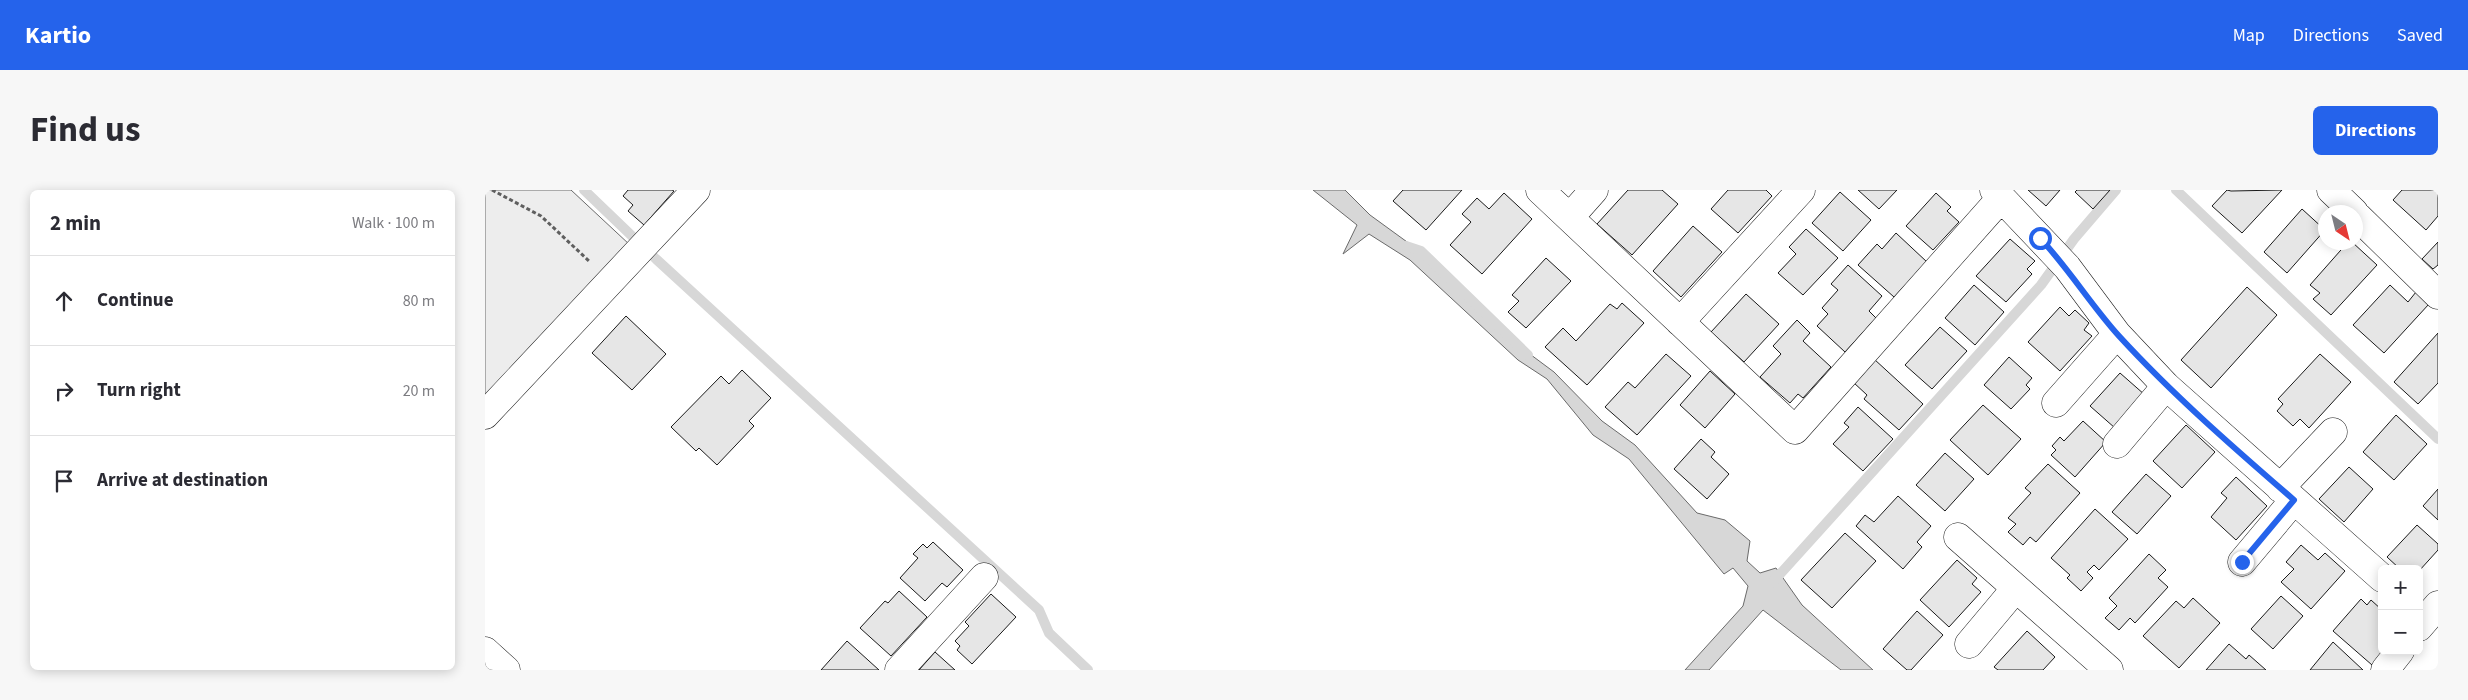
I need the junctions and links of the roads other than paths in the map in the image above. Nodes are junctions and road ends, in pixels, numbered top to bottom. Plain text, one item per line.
1 (696, 190) edge
2 (1540, 190) edge
3 (1594, 190) edge
4 (1801, 190) edge
5 (2331, 190) edge
6 (1997, 194) edge
7 (2347, 205) edge
8 (1570, 218) junction
9 (2363, 221) edge
10 (2438, 295) edge
11 (1680, 322) junction
12 (2117, 334) junction
13 (2167, 386) junction
14 (2056, 403) dead end
15 (485, 414) edge
16 (2333, 432) dead end
17 (2117, 444) dead end
18 (2287, 494) junction
19 (1959, 537) dead end
20 (2242, 562) dead end
21 (2378, 574) edge
22 (984, 577) dead end
23 (2016, 588) junction
24 (1969, 644) dead end
25 (485, 651) edge
26 (2397, 655) edge
27 (506, 670) edge
28 (899, 670) edge
29 (2109, 670) edge
30 (2385, 670) edge

1 - 15 street
2 - 8 street
3 - 8 street
4 - 11 street
5 - 7 street
6 - 11 street
6 - 12 street
8 - 11 street
9 - 10 street
12 - 13 street
12 - 14 street
13 - 17 street
13 - 18 street
16 - 18 street
18 - 20 street
18 - 21 street
19 - 23 street
22 - 28 street
23 - 24 street
23 - 29 street
25 - 27 street
26 - 30 street

